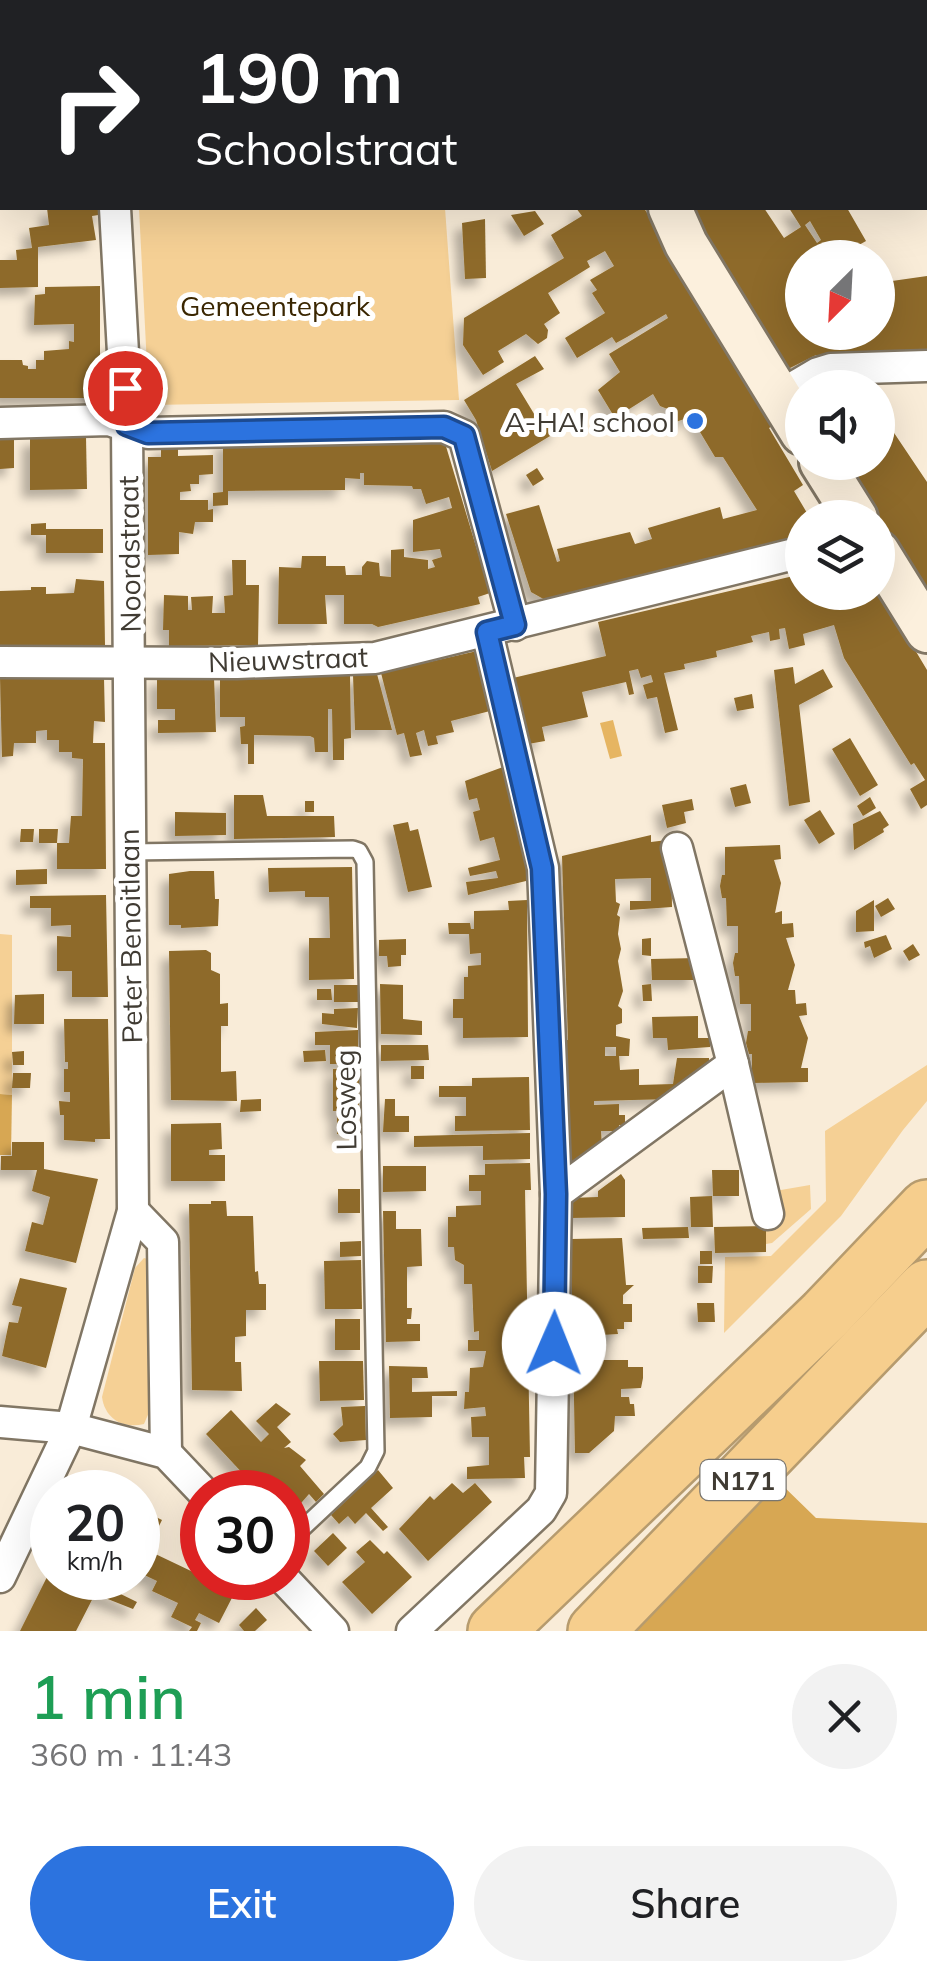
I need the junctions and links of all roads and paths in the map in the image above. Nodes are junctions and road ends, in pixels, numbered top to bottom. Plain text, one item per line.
1 (115, 210) edge
2 (671, 210) edge
3 (927, 366) edge
4 (779, 396) junction
5 (785, 406) edge
6 (0, 423) edge
7 (127, 425) junction
8 (785, 556) edge
9 (895, 579) edge
10 (501, 629) junction
11 (927, 631) edge
12 (131, 661) junction
13 (0, 662) edge
14 (677, 848) dead end
15 (129, 852) junction
16 (732, 1064) junction
17 (556, 1194) junction
18 (927, 1208) edge
19 (133, 1211) junction
20 (768, 1214) dead end
21 (927, 1288) edge
22 (0, 1422) edge
23 (72, 1428) junction
24 (166, 1454) junction
25 (181, 1470) edge
26 (310, 1521) edge
27 (0, 1577) edge
28 (304, 1600) edge
29 (333, 1631) edge
30 (412, 1631) edge
31 (496, 1631) edge
32 (596, 1631) edge

1 - 7 street, Noordstraat
2 - 4 street
3 - 4 street
4 - 5 street
6 - 7 street
7 - 10 street
7 - 12 street, Noordstraat
8 - 10 street, Nieuwstraat
9 - 11 street
10 - 12 street, Nieuwstraat
10 - 17 street
12 - 13 street, Nieuwstraat
12 - 15 street, Peter Benoitlaan
14 - 16 street
15 - 19 street, Peter Benoitlaan
15 - 26 lane, Losweg
16 - 17 street
16 - 20 street
17 - 30 street
18 - 31 highway, N171
19 - 23 street, Peter Benoitlaan
19 - 24 street
21 - 32 highway, N171
22 - 23 street
23 - 24 street
23 - 27 street, Peter Benoitlaan
24 - 25 street
28 - 29 street

